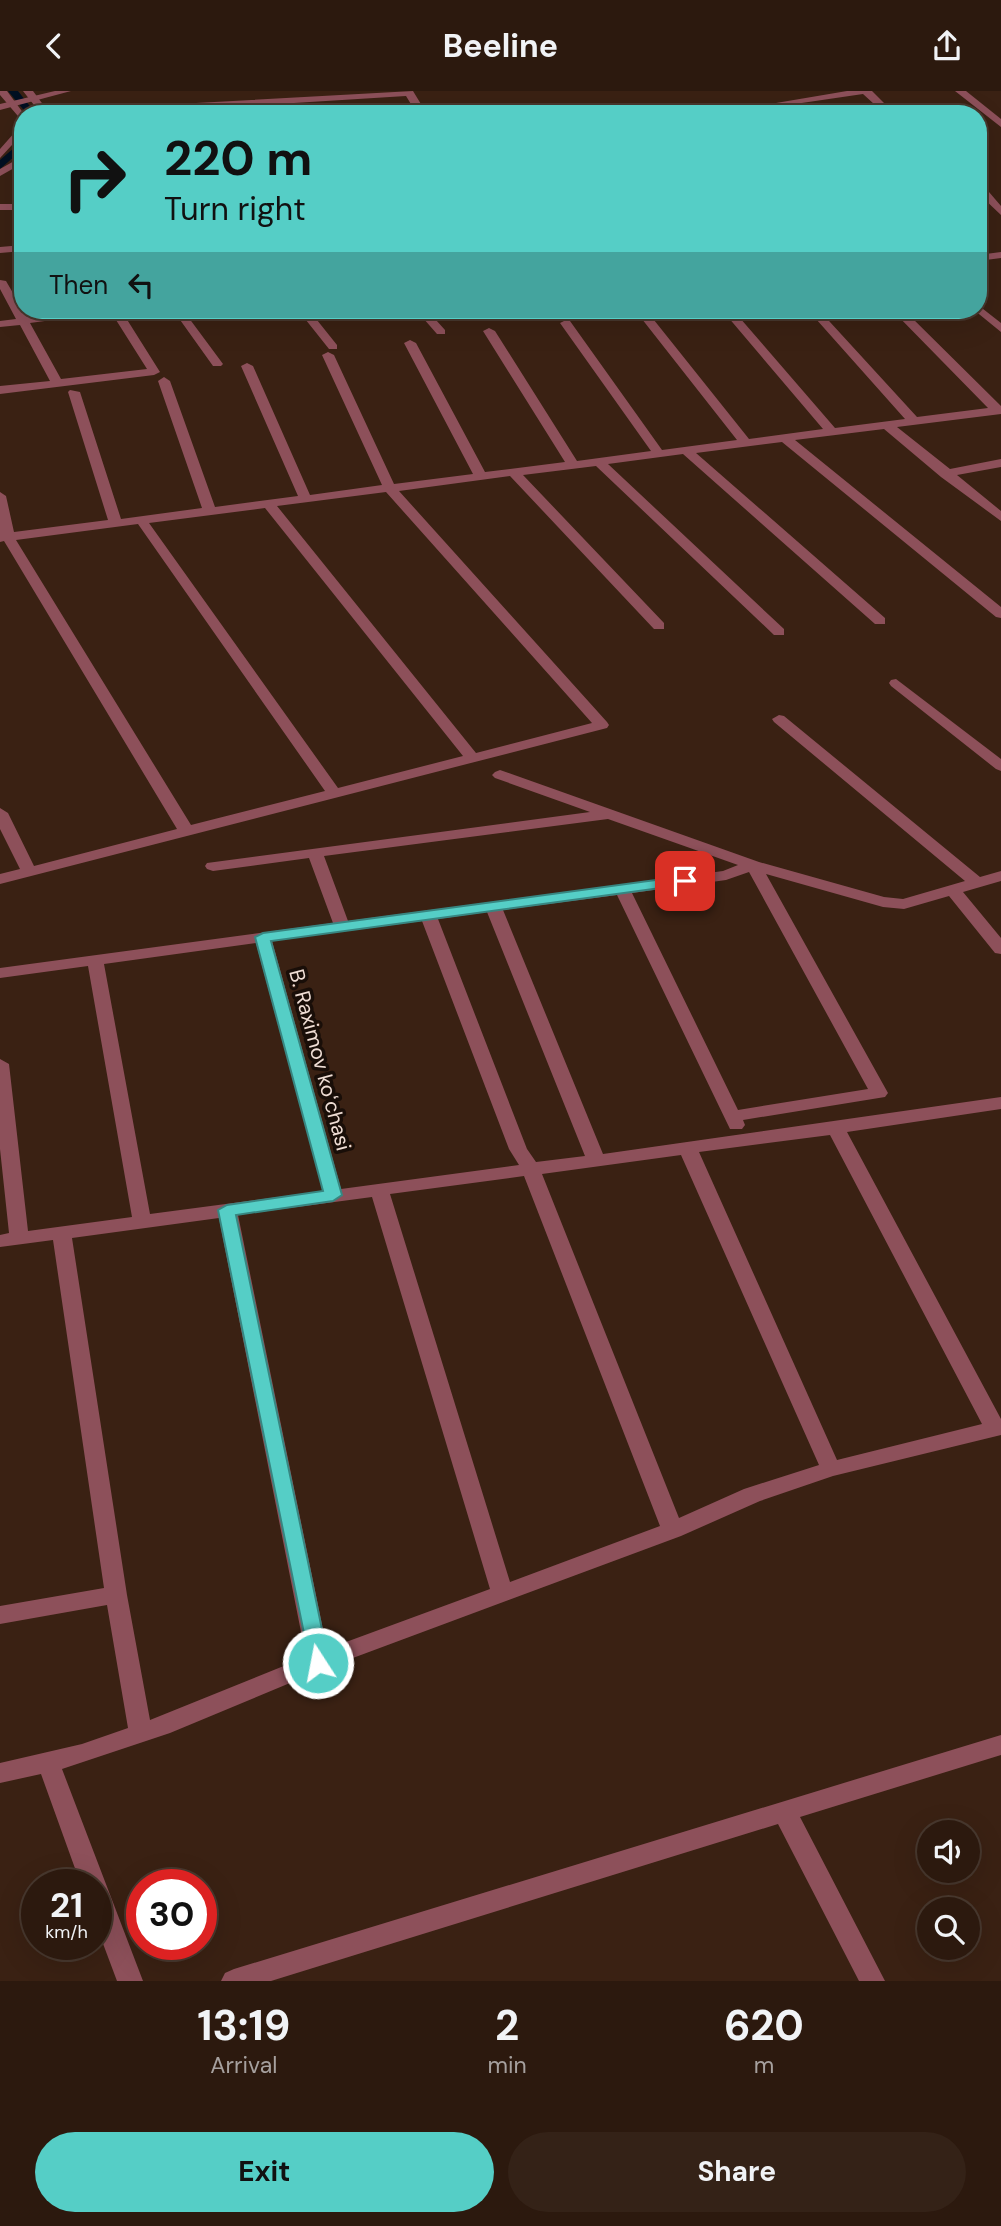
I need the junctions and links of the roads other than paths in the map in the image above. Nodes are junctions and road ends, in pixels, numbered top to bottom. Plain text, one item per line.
1 (2, 91) edge
2 (66, 91) edge
3 (866, 91) edge
4 (960, 91) edge
5 (409, 92) edge
6 (32, 97) edge
7 (8, 105) edge
8 (211, 105) edge
9 (783, 105) edge
10 (881, 105) edge
11 (977, 105) edge
12 (987, 113) edge
13 (1001, 124) edge
14 (14, 137) edge
15 (0, 155) edge
16 (2, 283) dead end
17 (14, 304) edge
18 (987, 316) edge
19 (39, 319) edge
20 (122, 319) edge
21 (185, 319) edge
22 (309, 319) edge
23 (429, 319) edge
24 (648, 319) edge
25 (735, 319) edge
26 (821, 319) edge
27 (907, 319) edge
28 (24, 321) junction
29 (566, 323) dead end
30 (0, 324) edge
31 (1001, 329) edge
32 (489, 331) dead end
33 (441, 332) dead end
34 (410, 343) dead end
35 (217, 363) dead end
36 (247, 366) dead end
37 (164, 381) dead end
38 (57, 382) junction
39 (0, 390) edge
40 (74, 392) dead end
41 (999, 410) edge
42 (915, 422) junction
43 (887, 425) junction
44 (833, 433) junction
45 (786, 439) junction
46 (747, 444) junction
47 (688, 452) junction
48 (660, 455) junction
49 (600, 463) junction
50 (1001, 463) edge
51 (574, 466) junction
52 (514, 474) junction
53 (945, 474) junction
54 (482, 478) junction
55 (390, 489) junction
56 (0, 496) edge
57 (306, 500) junction
58 (268, 505) junction
59 (210, 512) junction
60 (1001, 517) edge
61 (141, 520) junction
62 (116, 524) junction
63 (4, 538) edge
64 (1001, 614) edge
65 (880, 621) dead end
66 (659, 626) dead end
67 (779, 632) dead end
68 (895, 683) dead end
69 (779, 719) dead end
70 (473, 758) junction
71 (1001, 766) edge
72 (500, 775) dead end
73 (334, 793) junction
74 (0, 813) edge
75 (607, 815) junction
76 (187, 832) junction
77 (315, 852) junction
78 (752, 865) junction
79 (213, 866) dead end
80 (29, 872) junction
81 (1001, 876) edge
82 (0, 879) edge
83 (977, 883) junction
84 (622, 889) junction
85 (953, 891) junction
86 (493, 906) junction
87 (428, 915) junction
88 (342, 926) junction
89 (263, 937) junction
90 (1001, 949) edge
91 (95, 960) junction
92 (0, 973) edge
93 (0, 1064) edge
94 (879, 1093) junction
95 (1001, 1103) edge
96 (733, 1116) junction
97 (895, 1120) junction
98 (835, 1127) junction
99 (741, 1139) junction
100 (687, 1147) junction
101 (596, 1159) junction
102 (530, 1167) junction
103 (379, 1189) junction
104 (333, 1195) junction
105 (227, 1210) junction
106 (142, 1222) junction
107 (62, 1233) junction
108 (10, 1240) edge
109 (998, 1427) edge
110 (831, 1469) junction
111 (673, 1530) junction
112 (502, 1593) junction
113 (116, 1595) junction
114 (0, 1615) edge
115 (318, 1663) junction
116 (141, 1733) junction
117 (1001, 1745) edge
118 (49, 1765) junction
119 (0, 1773) edge
120 (784, 1811) junction
121 (88, 1869) edge
122 (112, 1933) edge
123 (130, 1981) edge
124 (234, 1981) edge
125 (873, 1981) edge

1 - 7 street
2 - 6 street
3 - 9 street
3 - 10 street
4 - 11 street
5 - 8 street
6 - 7 street
12 - 13 street
14 - 15 street
16 - 17 street
18 - 31 street
19 - 28 street
20 - 38 street
21 - 35 street
22 - 55 street
23 - 33 street
24 - 46 street
25 - 44 street
26 - 42 street
27 - 41 street
28 - 30 street
28 - 38 street
29 - 48 street
32 - 51 street
34 - 54 street
36 - 57 street
37 - 59 street
38 - 39 street
40 - 62 street
41 - 42 street
42 - 43 street
43 - 44 street
43 - 53 street
44 - 45 street
45 - 46 street
45 - 64 street
46 - 47 street
47 - 48 street
47 - 65 street
48 - 49 street
49 - 51 street
49 - 67 street
50 - 53 street
51 - 52 street
52 - 54 street
52 - 66 street
53 - 60 street
54 - 55 street
55 - 57 street
55 - 70 street
56 - 63 street
57 - 58 street
58 - 59 street
58 - 70 street
59 - 61 street
61 - 62 street
61 - 73 street
62 - 63 street
63 - 76 street
68 - 71 street
69 - 83 street
70 - 73 street
72 - 75 street
73 - 76 street
74 - 80 street
75 - 77 street
75 - 78 street
76 - 80 street
77 - 79 street
77 - 88 street
78 - 84 street
78 - 85 street
78 - 94 street
80 - 82 street
81 - 83 street
83 - 85 street
84 - 86 street
84 - 96 street
85 - 90 street
86 - 87 street
86 - 101 street
87 - 88 street
87 - 102 street
88 - 89 street
89 - 91 street
89 - 104 street, B. Raximov koʻchasi
91 - 92 street
91 - 106 street
93 - 108 street
94 - 96 street
94 - 97 street
95 - 97 street
96 - 99 street
97 - 98 street
98 - 99 street
98 - 109 street
99 - 100 street
100 - 101 street
100 - 110 street
101 - 102 street
102 - 103 street
102 - 111 street
103 - 104 street
103 - 112 street
104 - 105 street
105 - 106 street
105 - 115 street
106 - 107 street
107 - 108 street
107 - 113 street
109 - 110 street
110 - 111 street
111 - 112 street
112 - 115 street
113 - 114 street
113 - 116 street
115 - 116 street
116 - 118 street
117 - 120 street
118 - 119 street
118 - 121 street
120 - 124 street
120 - 125 street
122 - 123 street

